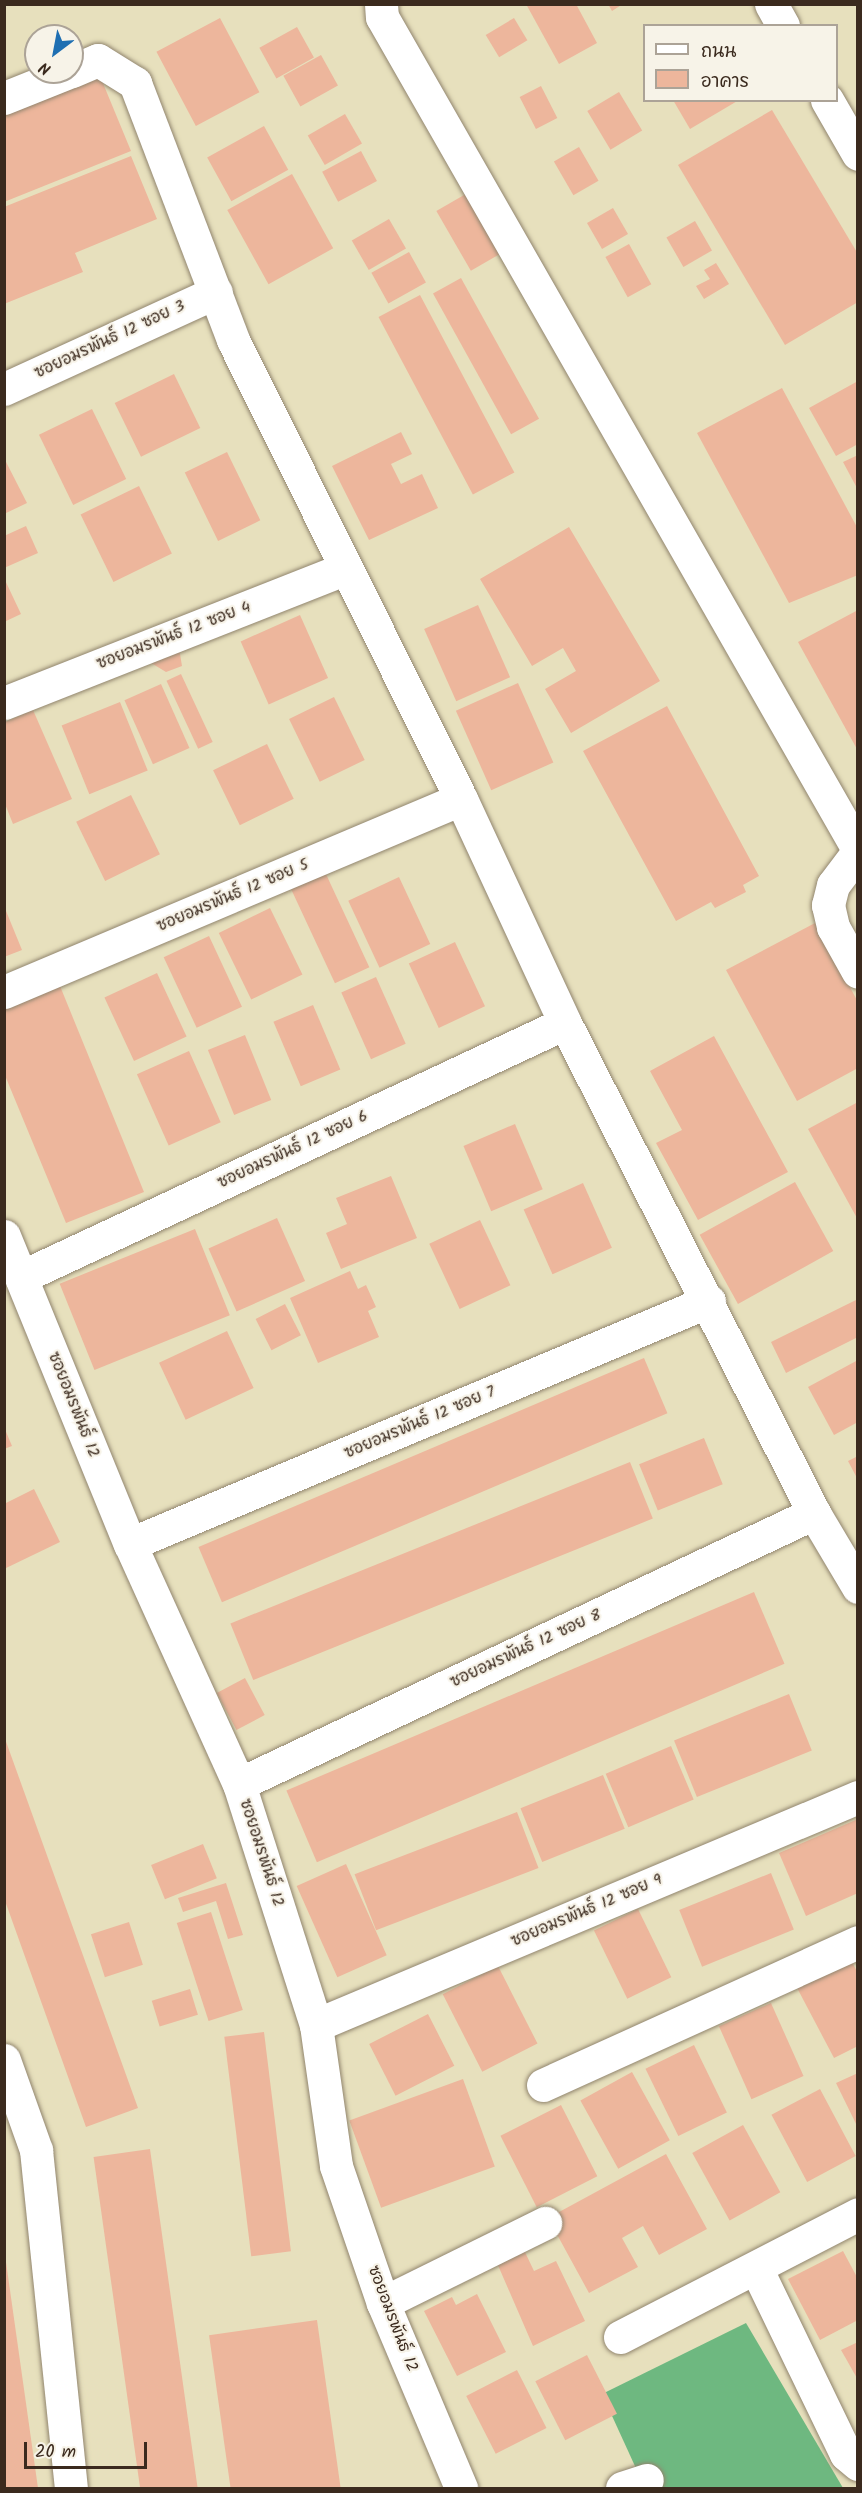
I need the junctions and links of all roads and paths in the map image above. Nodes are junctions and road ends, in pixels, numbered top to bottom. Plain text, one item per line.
1 (381, 4) edge
2 (771, 4) edge
3 (782, 24) edge
4 (84, 69) edge
5 (39, 84) edge
6 (4, 98) edge
7 (828, 102) edge
8 (858, 154) edge
9 (216, 292) junction
10 (4, 389) edge
11 (344, 569) junction
12 (4, 703) edge
13 (461, 799) junction
14 (858, 851) edge
15 (858, 972) edge
16 (4, 992) edge
17 (565, 1023) junction
18 (4, 1236) edge
19 (21, 1277) junction
20 (709, 1301) junction
21 (814, 1513) junction
22 (130, 1544) junction
23 (858, 1587) edge
24 (238, 1784) junction
25 (858, 1797) edge
26 (858, 1942) edge
27 (316, 2025) junction
28 (4, 2060) edge
29 (543, 2085) dead end
30 (858, 2214) edge
31 (545, 2223) dead end
32 (757, 2270) junction
33 (383, 2303) junction
34 (620, 2337) dead end
35 (858, 2464) edge
36 (71, 2488) edge
37 (461, 2488) edge

1 - 14 street
2 - 3 street
4 - 9 street
5 - 6 street
7 - 8 street
9 - 10 street, ซอยอมรพันธ์ 12 ซอย 3
9 - 11 street
11 - 12 street, ซอยอมรพันธ์ 12 ซอย 4
11 - 13 street
13 - 16 street, ซอยอมรพันธ์ 12 ซอย 5
13 - 17 street
14 - 15 street
17 - 19 street, ซอยอมรพันธ์ 12 ซอย 6
17 - 20 street
18 - 19 street, ซอยอมรพันธ์ 12
19 - 22 street, ซอยอมรพันธ์ 12
20 - 21 street
20 - 22 street, ซอยอมรพันธ์ 12 ซอย 7
21 - 23 street
21 - 24 street, ซอยอมรพันธ์ 12 ซอย 8
22 - 24 street, ซอยอมรพันธ์ 12
24 - 27 street, ซอยอมรพันธ์ 12
25 - 27 street, ซอยอมรพันธ์ 12 ซอย 9
26 - 29 street
27 - 33 street, ซอยอมรพันธ์ 12
28 - 36 street
30 - 32 street
31 - 33 street
32 - 34 street
32 - 35 street
33 - 37 street, ซอยอมรพันธ์ 12

